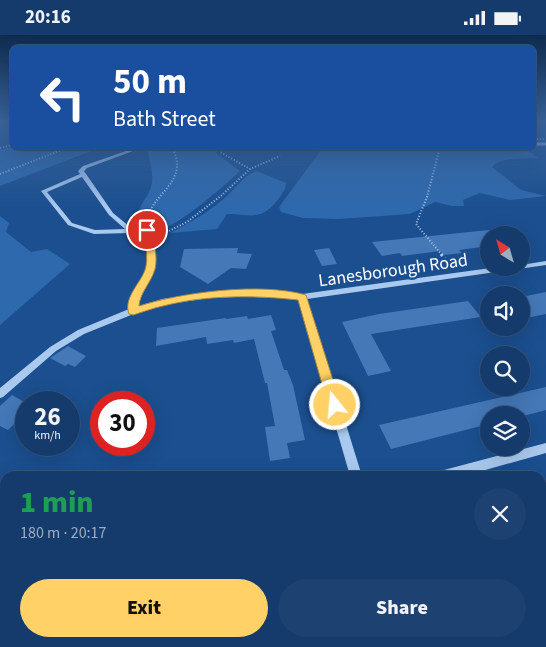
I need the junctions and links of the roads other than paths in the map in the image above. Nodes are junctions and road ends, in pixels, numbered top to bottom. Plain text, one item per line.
1 (131, 151) dead end
2 (84, 174) junction
3 (147, 230) road end
4 (130, 231) junction
5 (150, 245) junction
6 (546, 263) edge
7 (530, 265) edge
8 (480, 273) edge
9 (302, 297) junction
10 (133, 311) junction
11 (0, 394) edge
12 (546, 448) edge
13 (354, 471) edge
14 (462, 471) edge

1 - 2 street
2 - 4 street
2 - 4 street
3 - 5 street
4 - 5 street
5 - 10 street
6 - 7 street, Lanesborough Road
8 - 9 street, Lanesborough Road
9 - 10 street, Lanesborough Road
9 - 13 street
10 - 11 street, Lanesborough Road
12 - 14 street

